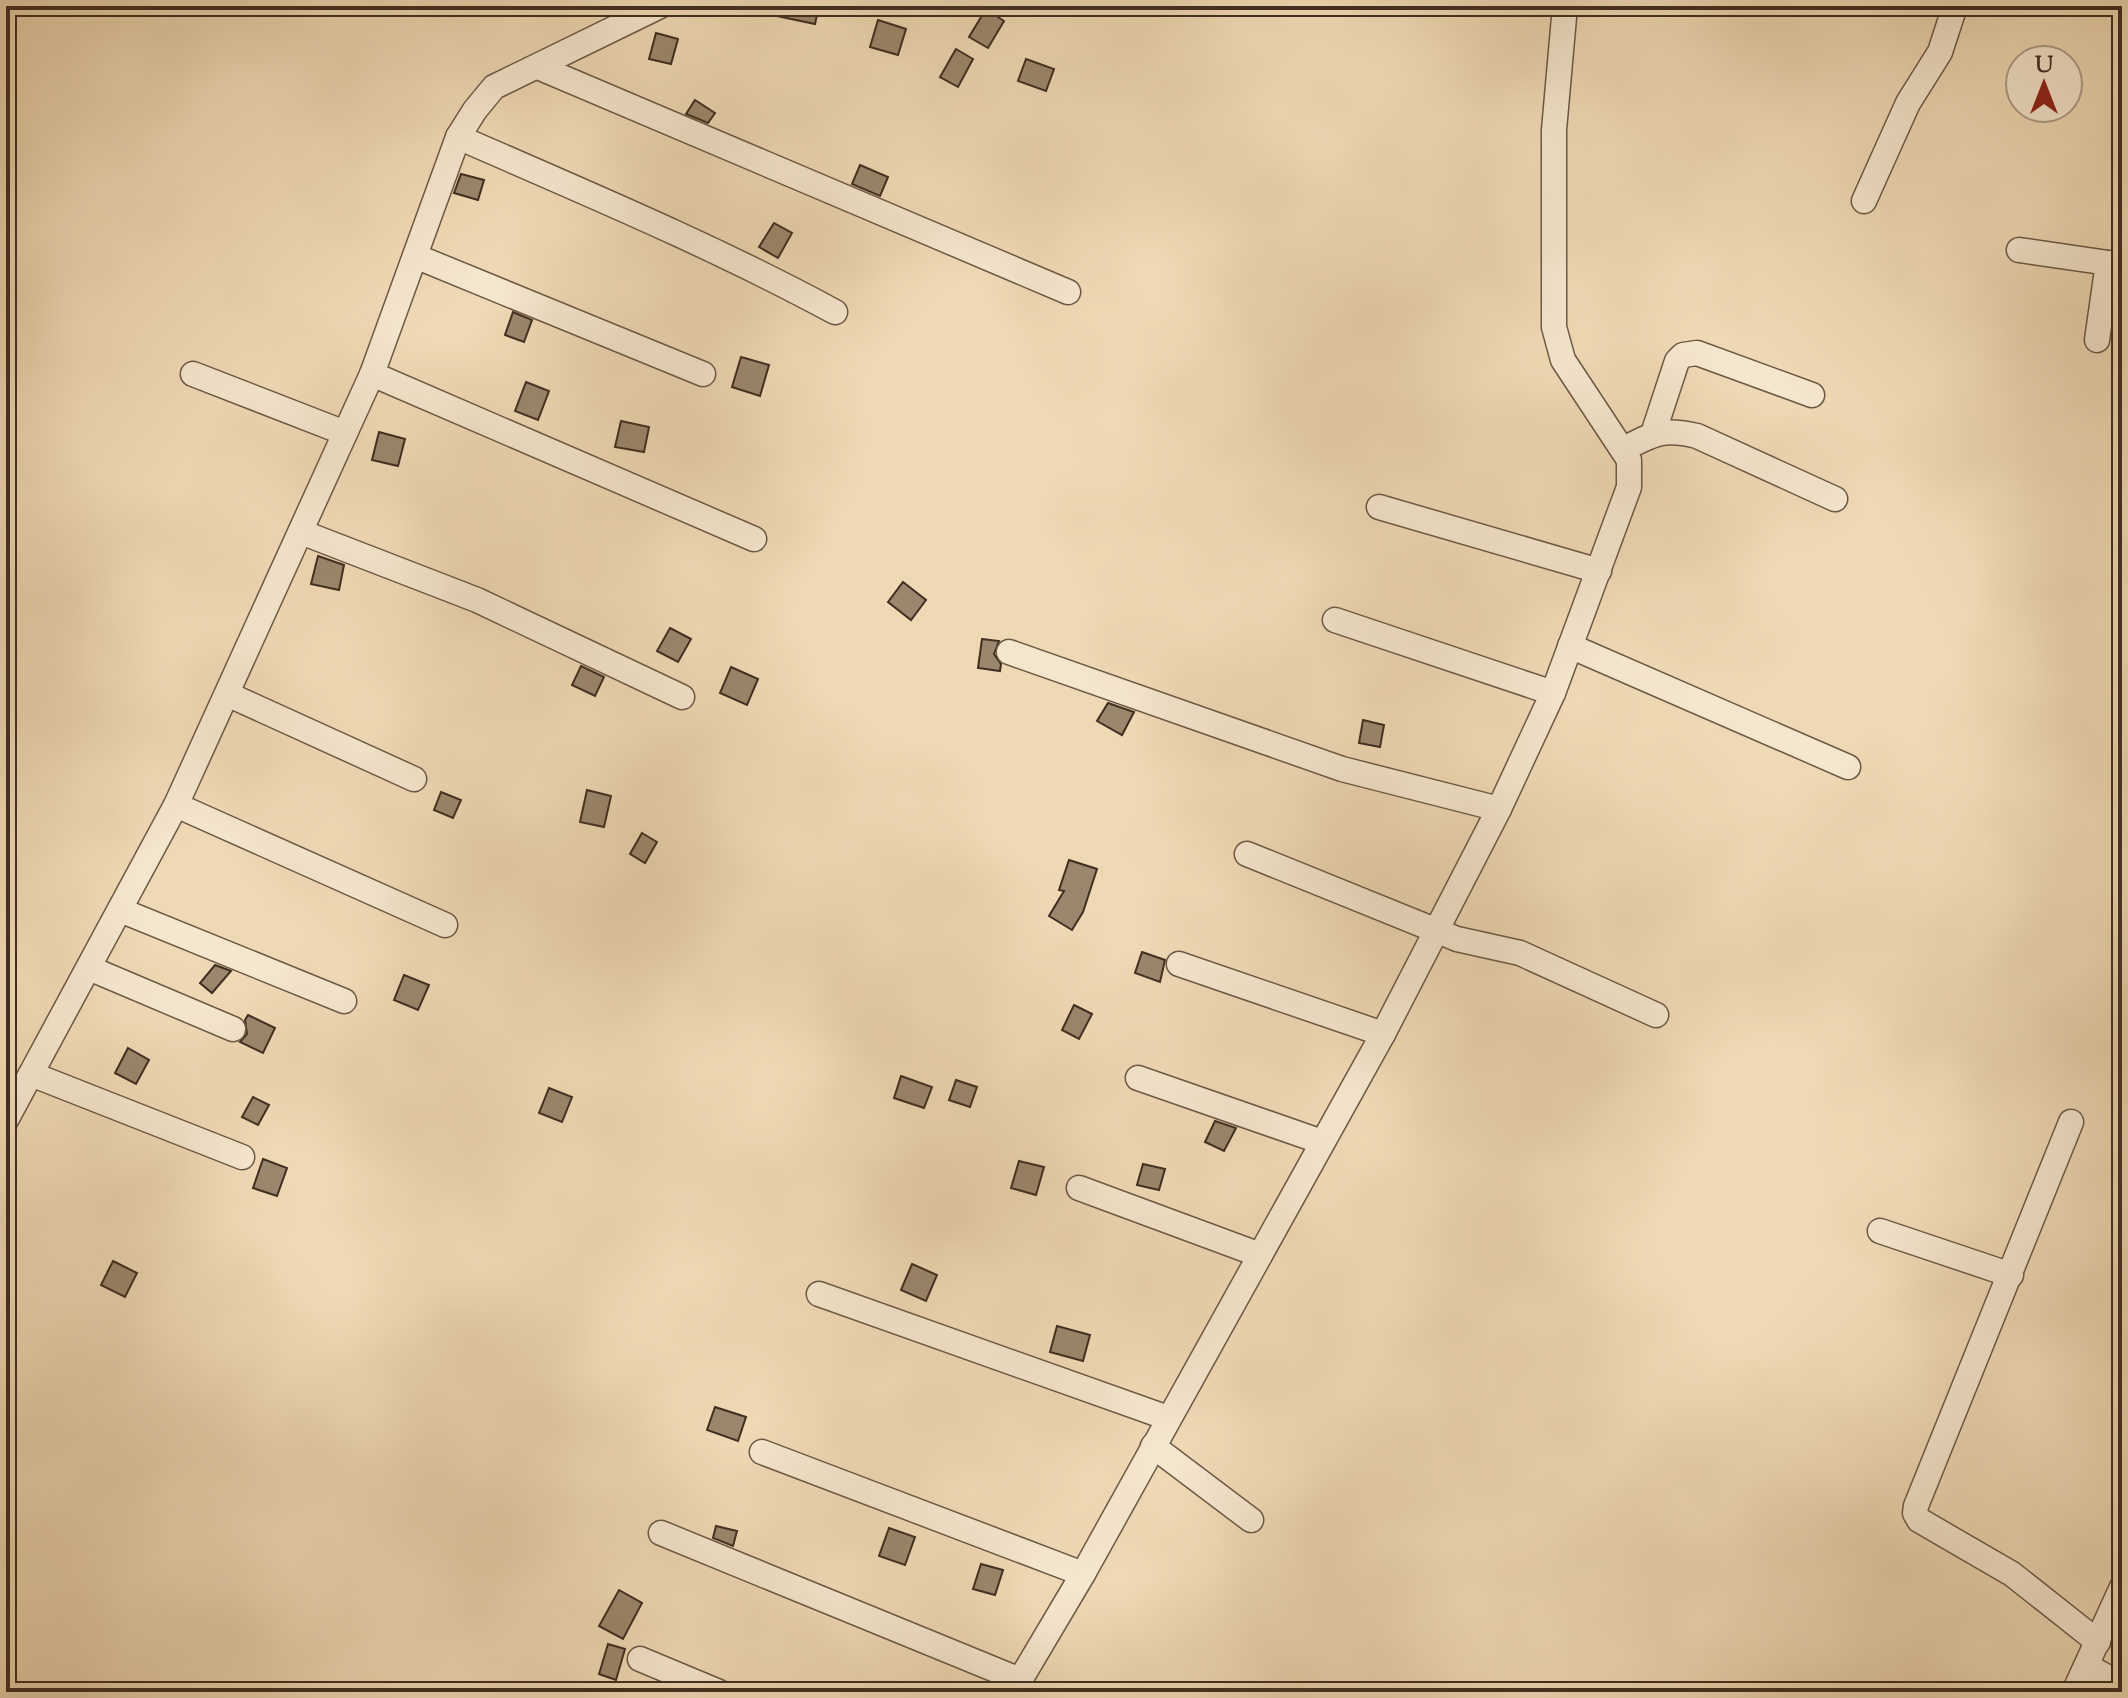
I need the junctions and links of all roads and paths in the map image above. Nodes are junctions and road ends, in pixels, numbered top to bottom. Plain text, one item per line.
1 (660, 6) edge
2 (1565, 6) edge
3 (1955, 6) edge
4 (538, 67) junction
5 (458, 137) junction
6 (1864, 201) dead end
7 (2019, 250) dead end
8 (415, 256) junction
9 (2115, 264) edge
10 (1068, 292) dead end
11 (835, 312) dead end
12 (2097, 340) dead end
13 (193, 374) dead end
14 (372, 374) junction
15 (703, 374) dead end
16 (1812, 395) dead end
17 (345, 433) junction
18 (1653, 434) junction
19 (1624, 449) junction
20 (1835, 499) dead end
21 (1379, 507) dead end
22 (301, 532) junction
23 (754, 539) dead end
24 (1599, 571) junction
25 (1335, 620) dead end
26 (1570, 646) junction
27 (1009, 652) dead end
28 (1553, 693) junction
29 (227, 694) junction
30 (682, 697) dead end
31 (1848, 767) dead end
32 (414, 779) dead end
33 (176, 805) junction
34 (1499, 809) junction
35 (1247, 854) dead end
36 (120, 910) junction
37 (445, 925) dead end
38 (1435, 930) junction
39 (1179, 964) dead end
40 (89, 968) junction
41 (344, 1001) dead end
42 (1656, 1015) dead end
43 (233, 1029) dead end
44 (1383, 1034) junction
45 (31, 1074) junction
46 (1138, 1078) dead end
47 (6, 1120) edge
48 (2071, 1122) dead end
49 (1322, 1142) junction
50 (242, 1157) dead end
51 (1079, 1188) dead end
52 (1880, 1231) dead end
53 (1260, 1255) junction
54 (2011, 1275) junction
55 (819, 1294) dead end
56 (1168, 1418) junction
57 (1153, 1446) junction
58 (762, 1452) dead end
59 (1251, 1520) dead end
60 (661, 1533) dead end
61 (1083, 1574) junction
62 (2122, 1587) edge
63 (2098, 1642) junction
64 (640, 1659) dead end
65 (2087, 1666) junction
66 (2122, 1685) edge
67 (1016, 1686) edge
68 (719, 1692) edge
69 (2074, 1692) edge

1 - 4 street
2 - 19 street
3 - 6 street
4 - 5 street
4 - 10 street
5 - 8 street
5 - 11 street
7 - 9 street
8 - 14 street
8 - 15 street
9 - 12 street
13 - 17 street
14 - 17 street
14 - 23 street
16 - 18 street
17 - 22 street
18 - 19 street
18 - 20 street
19 - 24 street
21 - 24 street
22 - 29 street
22 - 30 street
24 - 26 street
25 - 28 street
26 - 28 street
26 - 31 street
27 - 34 street
28 - 34 street
29 - 32 street
29 - 33 street
33 - 36 street
33 - 37 street
34 - 38 street
35 - 38 street
36 - 40 street
36 - 41 street
38 - 42 street
38 - 44 street
39 - 44 street
40 - 43 street
40 - 45 street
44 - 49 street
45 - 47 street
45 - 50 street
46 - 49 street
48 - 54 street
49 - 53 street
51 - 53 street
52 - 54 street
53 - 56 street
54 - 63 street
55 - 56 street
56 - 57 street
57 - 59 street
57 - 61 street
58 - 61 street
60 - 67 street
61 - 67 street
62 - 63 street
63 - 65 street
64 - 68 street
65 - 66 street
65 - 69 street

